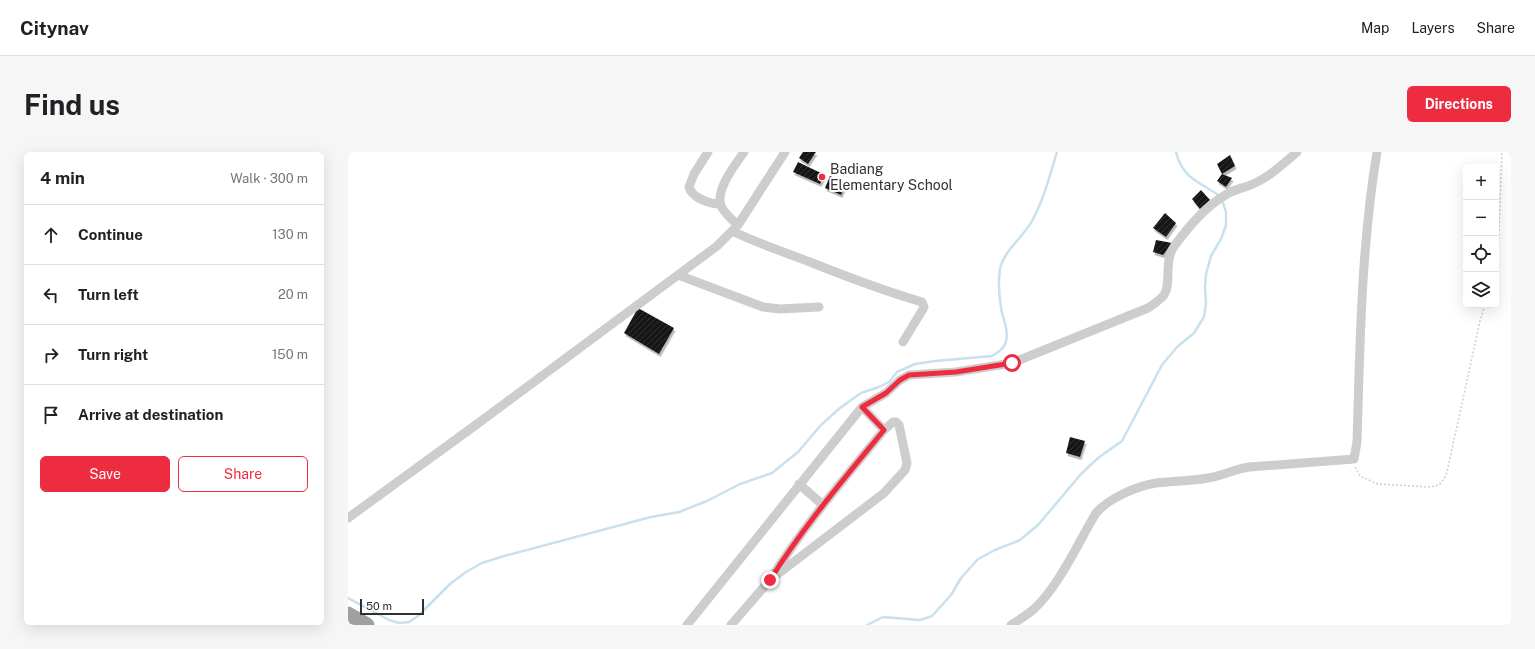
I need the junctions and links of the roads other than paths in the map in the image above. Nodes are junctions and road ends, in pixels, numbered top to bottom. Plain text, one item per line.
1 (708, 152) edge
2 (744, 152) edge
3 (785, 152) edge
4 (1297, 152) edge
5 (1377, 152) edge
6 (720, 204) junction
7 (735, 228) junction
8 (678, 275) junction
9 (819, 307) dead end
10 (903, 342) dead end
11 (862, 407) junction
12 (884, 430) junction
13 (799, 484) junction
14 (824, 505) junction
15 (348, 518) edge
16 (770, 580) junction
17 (348, 614) edge
18 (366, 625) edge
19 (687, 625) edge
20 (731, 625) edge
21 (1011, 625) edge

1 - 6 street
2 - 6 street
3 - 7 street
4 - 11 street
5 - 21 street
6 - 7 street
7 - 8 street
7 - 10 street
8 - 9 street
8 - 15 street
11 - 12 street
11 - 13 street
12 - 14 street
12 - 16 street
13 - 14 street
13 - 19 street
14 - 16 street
16 - 20 street
17 - 18 highway

